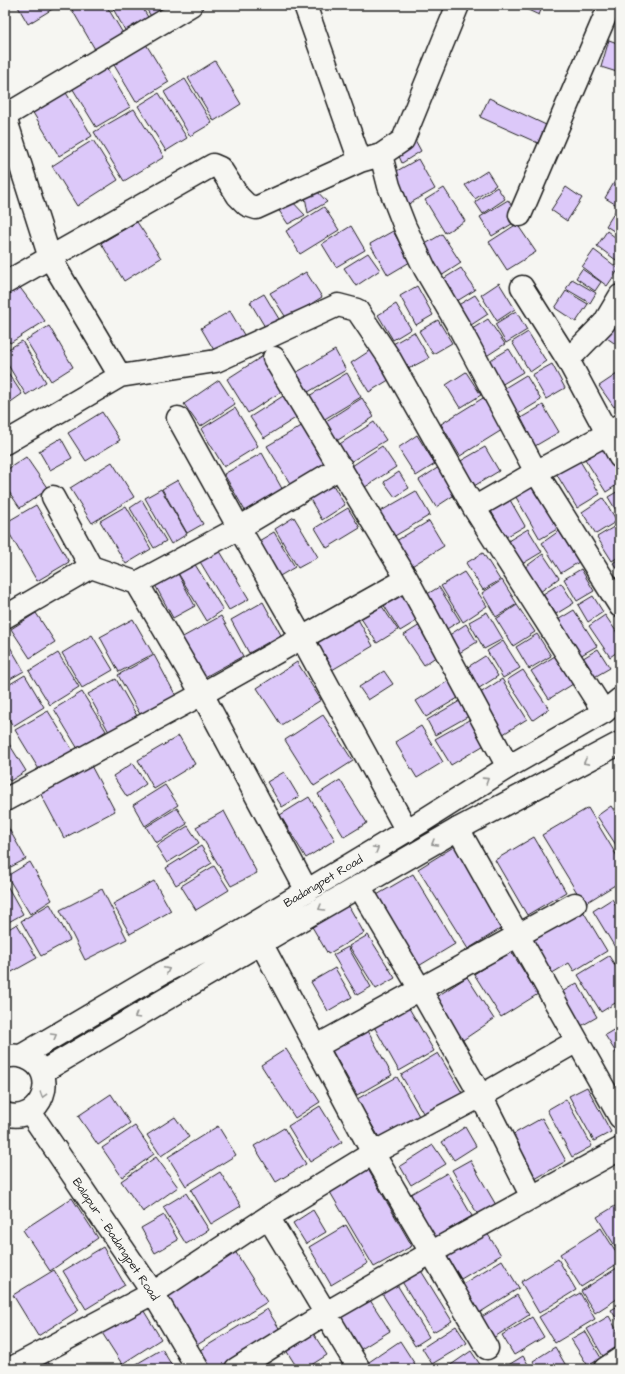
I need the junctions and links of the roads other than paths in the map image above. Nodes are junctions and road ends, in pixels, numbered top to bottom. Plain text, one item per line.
1 (191, 5) edge
2 (304, 5) edge
3 (458, 5) edge
4 (610, 5) edge
5 (5, 116) edge
6 (381, 155) junction
7 (360, 161) junction
8 (520, 215) dead end
9 (50, 258) junction
10 (5, 283) edge
11 (522, 287) dead end
12 (620, 296) edge
13 (274, 358) dead end
14 (568, 360) junction
15 (120, 376) junction
16 (178, 418) dead end
17 (613, 430) edge
18 (5, 443) edge
19 (620, 457) edge
20 (341, 467) junction
21 (536, 472) junction
22 (53, 497) dead end
23 (474, 508) junction
24 (239, 528) junction
25 (92, 567) junction
26 (407, 579) junction
27 (137, 583) junction
28 (620, 606) edge
29 (5, 617) edge
30 (302, 638) junction
31 (202, 694) junction
32 (612, 706) edge
33 (620, 743) edge
34 (508, 767) junction
35 (5, 800) edge
36 (458, 829) junction
37 (407, 831) junction
38 (359, 886) junction
39 (306, 891) junction
40 (575, 904) dead end
41 (519, 935) junction
42 (261, 943) junction
43 (420, 989) junction
44 (577, 1041) junction
45 (317, 1046) junction
46 (13, 1056) edge
47 (42, 1072) junction
48 (481, 1096) junction
49 (30, 1112) junction
50 (5, 1114) edge
51 (620, 1117) edge
52 (620, 1149) edge
53 (373, 1153) junction
54 (532, 1197) junction
55 (268, 1217) junction
56 (432, 1252) junction
57 (152, 1293) junction
58 (326, 1313) junction
59 (487, 1348) dead end
60 (620, 1359) edge
61 (10, 1369) edge
62 (198, 1369) edge
63 (236, 1369) edge
64 (359, 1369) edge
65 (605, 1369) edge

1 - 5 street
2 - 7 street
3 - 6 street
4 - 8 street
5 - 9 street
6 - 7 street
6 - 21 street
7 - 9 street
9 - 10 street
9 - 15 street
11 - 14 street
12 - 14 street
13 - 20 street
14 - 17 street
15 - 18 street
15 - 23 street
16 - 24 street
17 - 19 street
17 - 21 street
20 - 24 street
20 - 26 street
21 - 23 street
21 - 28 street
22 - 25 street
23 - 32 street
24 - 27 street
24 - 30 street
25 - 27 street
25 - 29 street
26 - 30 street
26 - 34 street
27 - 31 street
30 - 31 street
30 - 37 street
31 - 35 street
31 - 39 street
32 - 34 street, Badangpet Road
33 -> 36 street, Badangpet Road
37 -> 34 street, Badangpet Road
36 -> 38 street, Badangpet Road
36 - 41 street
39 -> 37 street, Badangpet Road
38 -> 42 street, Badangpet Road
38 - 43 street
46 -> 39 street, Badangpet Road
40 - 41 street
41 - 43 street
41 - 44 street
42 - 45 street
42 -> 47 street, Badangpet Road
43 - 45 street
43 - 48 street
44 - 48 street
44 - 51 street
45 - 53 street
46 - 47 street, Badangpet Road
47 -> 49 street
48 - 53 street
48 - 54 street
49 - 50 street
49 - 57 street, Balapur - Badangpet Road
52 - 54 street
53 - 55 street
53 - 56 street
54 - 56 street
55 - 57 street
55 - 58 street
56 - 58 street
56 - 59 street
57 - 61 street
57 - 62 street, Balapur - Badangpet Road
58 - 63 street
58 - 64 street
60 - 65 street

